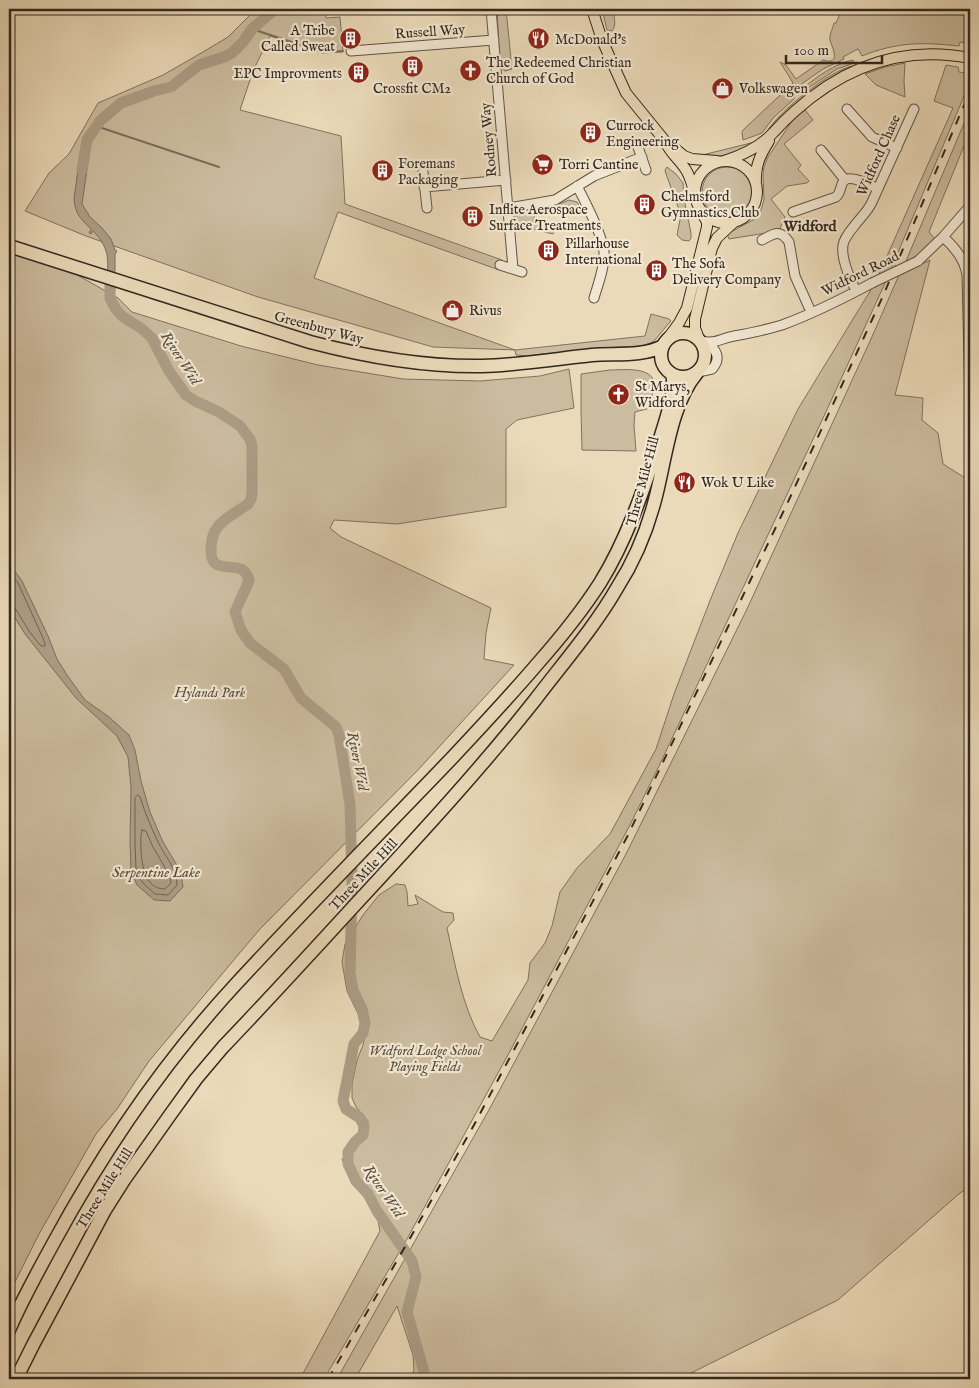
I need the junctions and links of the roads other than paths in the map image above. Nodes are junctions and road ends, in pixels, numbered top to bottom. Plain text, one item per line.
1 (491, 9) edge
2 (592, 9) edge
3 (494, 40) junction
4 (351, 51) dead end
5 (970, 58) edge
6 (847, 109) dead end
7 (914, 109) dead end
8 (773, 133) junction
9 (665, 140) junction
10 (638, 147) dead end
11 (897, 148) junction
12 (821, 150) dead end
13 (642, 157) junction
14 (722, 161) junction
15 (646, 170) dead end
16 (423, 172) dead end
17 (506, 180) junction
18 (845, 180) junction
19 (756, 183) junction
20 (577, 186) junction
21 (424, 187) junction
22 (878, 189) junction
23 (695, 196) junction
24 (970, 206) edge
25 (427, 208) dead end
26 (508, 208) junction
27 (700, 209) junction
28 (793, 212) dead end
29 (735, 221) junction
30 (943, 237) junction
31 (762, 240) dead end
32 (9, 246) edge
33 (500, 265) dead end
34 (856, 291) junction
35 (594, 298) dead end
36 (811, 312) junction
37 (742, 335) junction
38 (701, 340) junction
39 (666, 342) junction
40 (970, 343) edge
41 (633, 354) junction
42 (718, 357) junction
43 (669, 372) junction
44 (697, 372) junction
45 (970, 400) edge
46 (9, 1330) edge
47 (16, 1379) edge

1 - 3 street, Rodney Way
2 - 9 main road
3 - 4 street, Russell Way
3 - 17 street, Rodney Way
5 - 8 main road
6 - 11 street
7 - 11 street, Widford Chase
8 - 14 main road
8 - 19 main road
9 - 14 main road
9 - 23 main road
10 - 13 street
11 - 22 street, Widford Chase
12 - 18 street
13 - 15 street
13 - 20 street
14 - 19 main road
14 - 23 main road
16 - 21 street
17 - 21 street
17 - 26 street, Rodney Way
18 - 22 street
18 - 28 street
19 - 29 main road
20 - 26 street
20 - 35 street
21 - 25 street
22 - 34 street, Widford Chase
23 - 27 main road
24 - 30 street, Widford Road
26 - 33 street, Rodney Way
27 - 29 main road
27 - 39 main road
29 - 38 main road
30 - 34 street, Widford Road, bridge
30 - 40 street
31 - 36 street
32 - 41 highway, Greenbury Way
34 - 36 street, Widford Road
36 - 37 street, Widford Road
37 - 38 street, Widford Road
37 - 42 street, Widford Road
38 - 39 highway
38 - 42 street
38 - 44 highway
39 - 41 highway, Greenbury Way
39 - 43 highway
40 - 45 street
41 - 43 highway, Greenbury Way
42 - 44 street, Widford Road
43 - 44 highway
43 - 46 highway, Three Mile Hill
44 - 47 highway, Three Mile Hill

